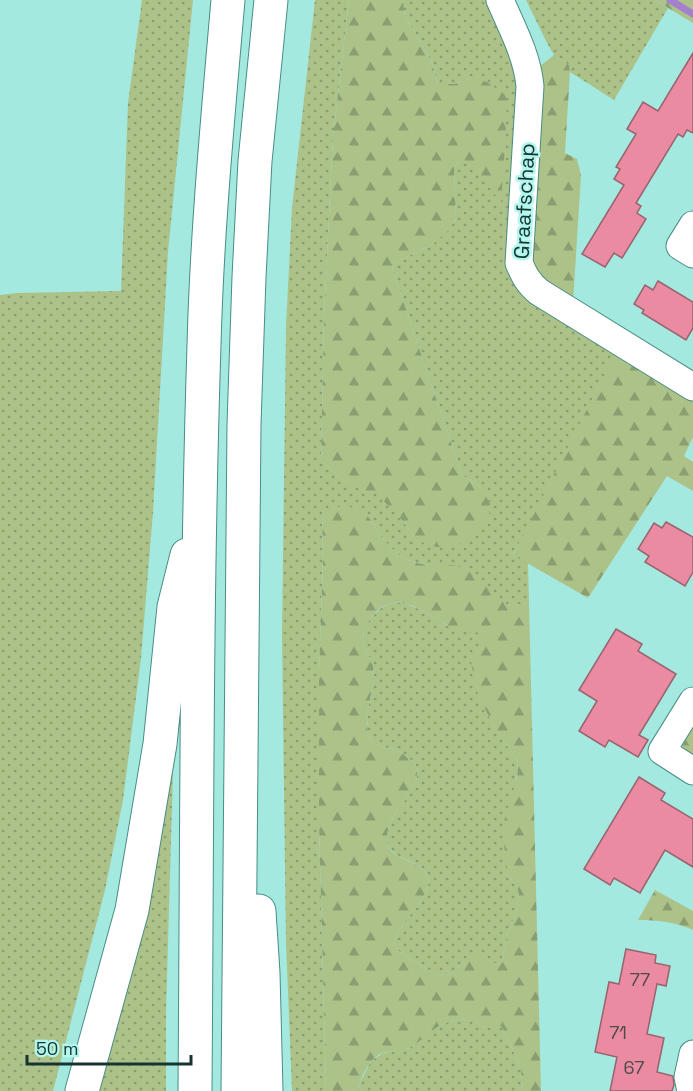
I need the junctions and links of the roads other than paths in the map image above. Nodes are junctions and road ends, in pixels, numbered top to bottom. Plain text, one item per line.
1 (228, 0) edge
2 (271, 0) edge
3 (500, 0) edge
4 (693, 225) edge
5 (693, 254) edge
6 (693, 387) edge
7 (200, 502) junction
8 (241, 631) junction
9 (693, 701) edge
10 (693, 771) edge
11 (693, 1054) edge
12 (82, 1091) edge
13 (195, 1091) edge
14 (238, 1091) edge
15 (266, 1091) edge
16 (691, 1091) edge

1 - 7 highway
2 - 8 highway
3 - 6 street, Graafschap
4 - 5 street
7 - 12 highway
7 - 13 highway
8 - 14 highway
8 - 15 highway
9 - 10 street
11 - 16 street

